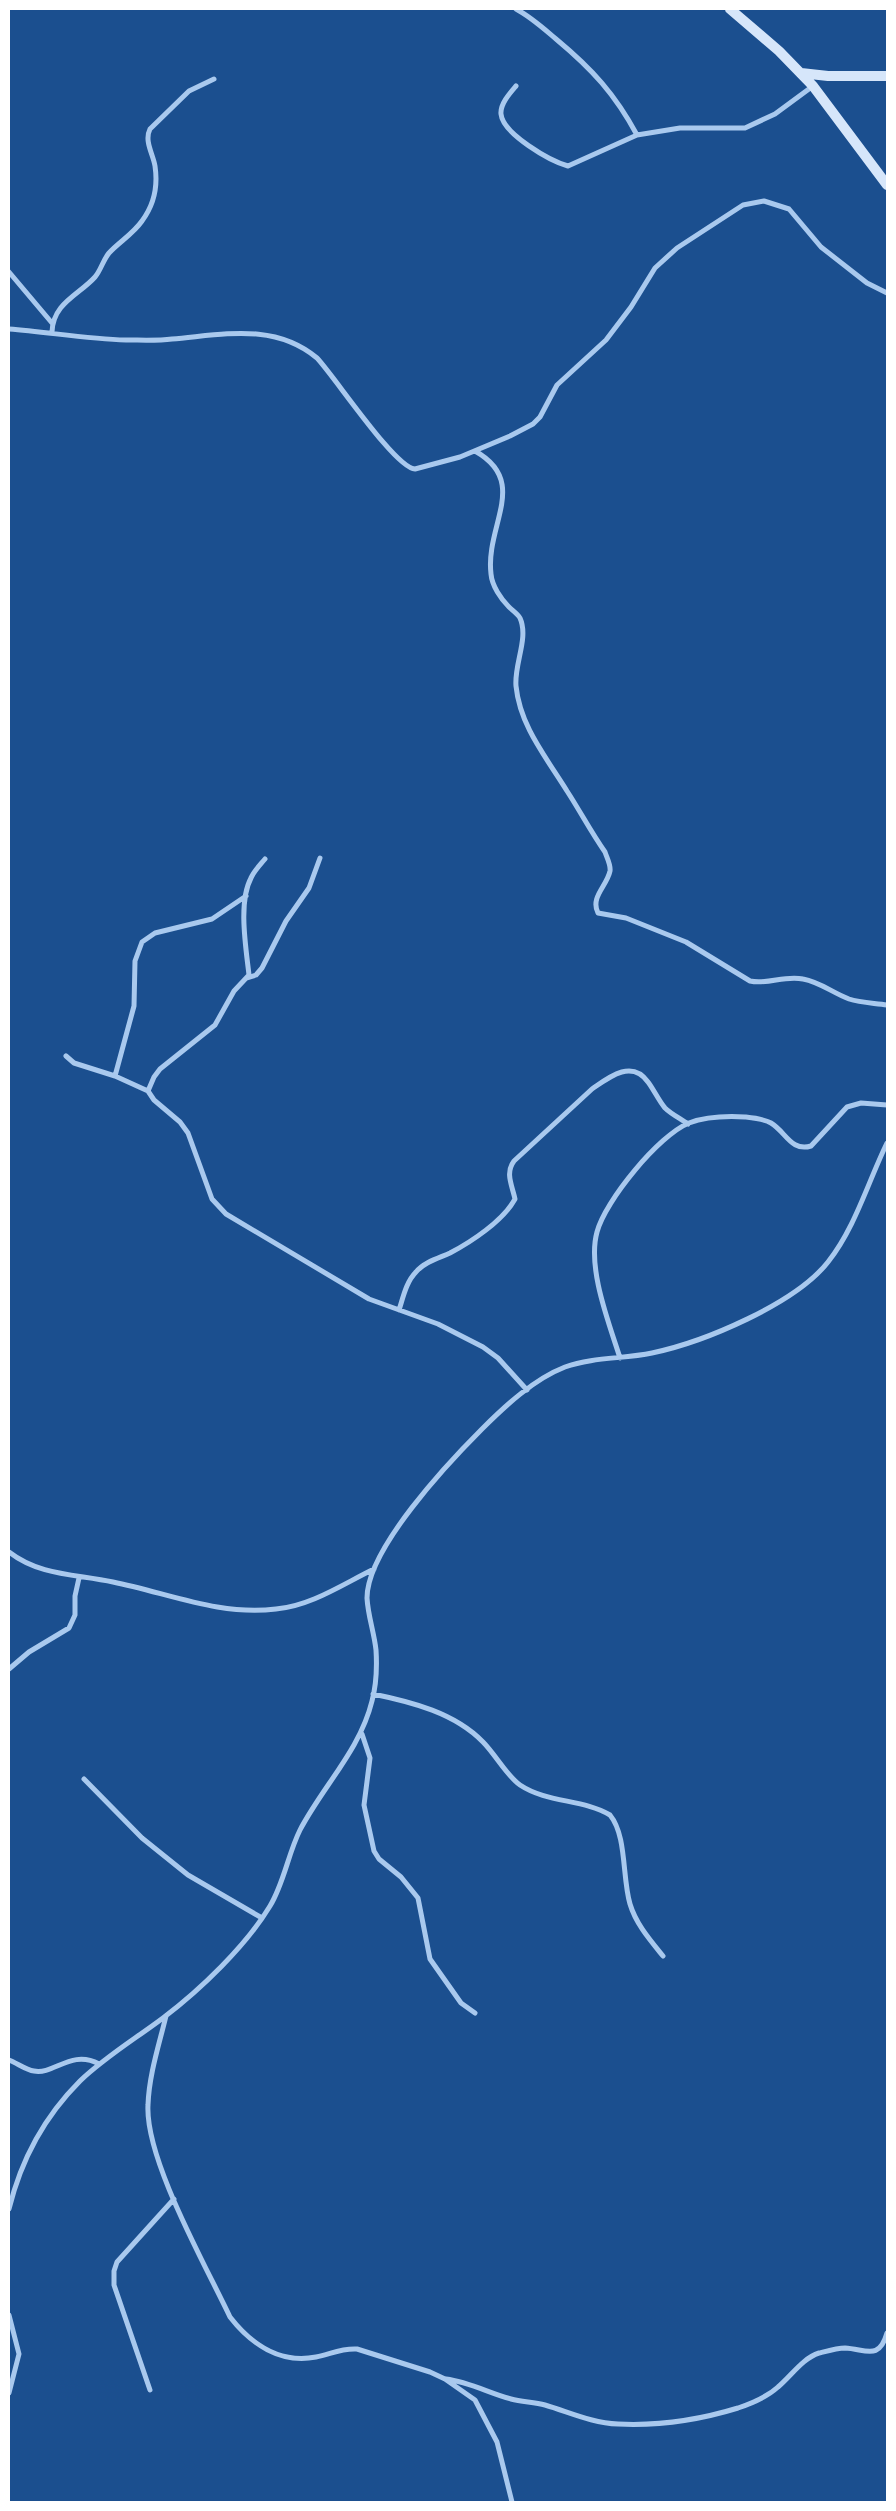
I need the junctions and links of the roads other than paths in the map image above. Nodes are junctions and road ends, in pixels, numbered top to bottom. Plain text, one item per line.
1 (516, 9) edge
2 (730, 9) edge
3 (801, 73) junction
4 (887, 76) edge
5 (214, 79) dead end
6 (516, 86) dead end
7 (813, 86) junction
8 (638, 135) junction
9 (887, 185) edge
10 (9, 272) edge
11 (887, 293) edge
12 (52, 323) junction
13 (9, 329) edge
14 (52, 332) junction
15 (475, 451) junction
16 (320, 858) dead end
17 (265, 859) dead end
18 (246, 896) junction
19 (247, 978) junction
20 (887, 1005) edge
21 (66, 1056) dead end
22 (115, 1076) junction
23 (148, 1091) junction
24 (887, 1105) edge
25 (688, 1124) junction
26 (887, 1143) edge
27 (399, 1310) junction
28 (620, 1358) junction
29 (526, 1390) junction
30 (9, 1552) edge
31 (374, 1569) junction
32 (79, 1578) junction
33 (9, 1669) edge
34 (374, 1694) junction
35 (362, 1734) junction
36 (84, 1779) dead end
37 (262, 1918) junction
38 (663, 1956) dead end
39 (475, 2013) dead end
40 (166, 2016) junction
41 (9, 2060) edge
42 (99, 2064) junction
43 (174, 2199) junction
44 (9, 2209) edge
45 (9, 2315) edge
46 (887, 2333) edge
47 (445, 2379) junction
48 (150, 2390) dead end
49 (9, 2393) edge
50 (512, 2502) edge

1 - 8 street
2 - 3 street
3 - 4 street
3 - 7 street
5 - 12 street
6 - 8 street
7 - 8 street
7 - 9 street
10 - 12 street
11 - 15 street
12 - 14 street
13 - 14 street
14 - 15 street
15 - 20 street
16 - 19 street
17 - 18 street
18 - 19 street
18 - 22 street
19 - 23 street
21 - 22 street
22 - 23 street
23 - 27 street
24 - 25 street
25 - 27 street
25 - 28 street
26 - 28 street
27 - 29 street
28 - 29 street
29 - 31 street
30 - 32 street
31 - 32 street
31 - 34 street
32 - 33 street
34 - 35 street
34 - 38 street
35 - 37 street
35 - 39 street
36 - 37 street
37 - 40 street
40 - 42 street
40 - 43 street
41 - 42 street
42 - 44 street
43 - 47 street
43 - 48 street
45 - 49 street
46 - 47 street
47 - 50 street

